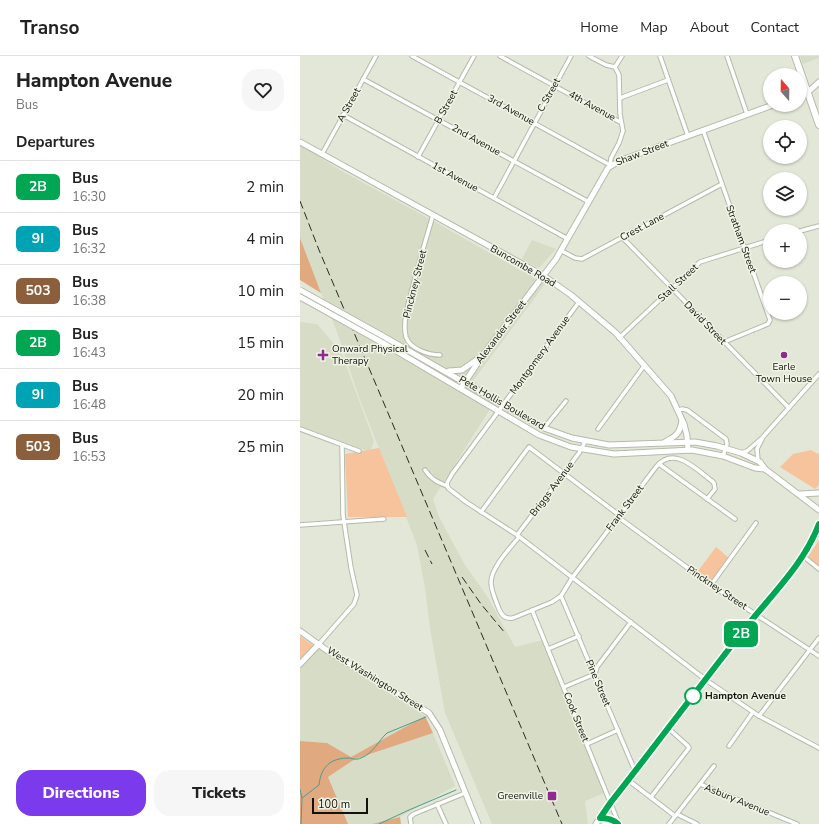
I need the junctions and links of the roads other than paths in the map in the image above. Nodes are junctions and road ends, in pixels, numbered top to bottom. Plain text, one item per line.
1 (376, 56) edge
2 (412, 56) edge
3 (474, 56) edge
4 (500, 56) edge
5 (571, 56) edge
6 (589, 56) edge
7 (622, 56) edge
8 (660, 56) edge
9 (726, 56) edge
10 (794, 56) edge
11 (615, 67) junction
12 (363, 79) junction
13 (668, 80) junction
14 (460, 82) junction
15 (819, 82) edge
16 (555, 86) junction
17 (808, 92) junction
18 (620, 98) junction
19 (763, 108) edge
20 (747, 114) junction
21 (343, 115) junction
22 (439, 120) junction
23 (620, 122) junction
24 (534, 123) junction
25 (818, 123) edge
26 (703, 130) junction
27 (688, 136) junction
28 (300, 142) edge
29 (322, 154) junction
30 (418, 157) junction
31 (514, 161) junction
32 (610, 165) junction
33 (722, 184) junction
34 (494, 198) junction
35 (589, 202) junction
36 (433, 215) junction
37 (819, 226) edge
38 (807, 229) edge
39 (622, 237) junction
40 (568, 239) junction
41 (763, 242) edge
42 (744, 248) junction
43 (562, 250) junction
44 (544, 276) junction
45 (672, 289) junction
46 (300, 290) edge
47 (300, 297) edge
48 (579, 302) junction
49 (619, 338) junction
50 (724, 342) junction
51 (440, 355) dead end
52 (483, 355) junction
53 (644, 366) junction
54 (444, 370) junction
55 (819, 374) edge
56 (465, 382) junction
57 (461, 388) junction
58 (566, 401) dead end
59 (502, 405) junction
60 (789, 408) junction
61 (678, 410) junction
62 (498, 411) junction
63 (682, 417) junction
64 (544, 428) junction
65 (598, 429) dead end
66 (300, 430) edge
67 (762, 438) junction
68 (585, 442) junction
69 (688, 442) junction
70 (664, 443) junction
71 (342, 445) junction
72 (725, 448) junction
73 (582, 449) junction
74 (688, 450) junction
75 (359, 451) dead end
76 (741, 453) junction
77 (723, 456) junction
78 (758, 461) junction
79 (659, 464) junction
80 (765, 469) junction
81 (425, 470) dead end
82 (564, 473) junction
83 (447, 486) junction
84 (819, 493) edge
85 (799, 494) junction
86 (707, 499) junction
87 (819, 510) edge
88 (480, 512) junction
89 (619, 516) junction
90 (384, 519) dead end
91 (735, 519) dead end
92 (344, 521) junction
93 (756, 523) dead end
94 (819, 524) edge
95 (300, 525) edge
96 (819, 532) edge
97 (518, 536) junction
98 (813, 537) junction
99 (803, 556) junction
100 (819, 569) edge
101 (572, 578) junction
102 (711, 585) junction
103 (561, 596) junction
104 (532, 610) junction
105 (757, 614) junction
106 (631, 622) junction
107 (300, 631) edge
108 (579, 636) junction
109 (819, 638) edge
110 (319, 644) junction
111 (548, 649) junction
112 (810, 650) junction
113 (819, 656) edge
114 (300, 664) edge
115 (594, 674) junction
116 (706, 680) junction
117 (564, 687) junction
118 (753, 712) junction
119 (759, 716) junction
120 (668, 728) junction
121 (618, 730) junction
122 (587, 744) junction
123 (729, 746) dead end
124 (819, 748) edge
125 (714, 766) dead end
126 (635, 772) junction
127 (628, 780) junction
128 (700, 784) junction
129 (465, 793) junction
130 (651, 797) junction
131 (611, 802) junction
132 (437, 804) junction
133 (676, 815) junction
134 (600, 818) junction
135 (411, 824) edge
136 (446, 824) edge
137 (478, 824) edge
138 (596, 824) edge
139 (611, 824) edge
140 (619, 824) edge
141 (668, 824) edge
142 (697, 824) edge
143 (797, 824) edge

1 - 12 street, A Street
2 - 14 street, 3rd Avenue
3 - 14 street, B Street
4 - 16 street, 4th Avenue
5 - 16 street, C Street
6 - 11 street
7 - 11 street
8 - 13 street
9 - 20 street
10 - 17 highway
11 - 18 street
12 - 21 street, A Street
12 - 22 street, 2nd Avenue
13 - 18 street
13 - 27 street
14 - 22 street, B Street
14 - 24 street, 3rd Avenue
15 - 17 street
16 - 23 street, 4th Avenue
16 - 24 street, C Street
17 - 25 highway
18 - 23 street
19 - 20 street, Shaw Street
20 - 26 street, Shaw Street
21 - 29 street, A Street
21 - 30 street, 1st Avenue
22 - 30 street, B Street
22 - 31 street, 2nd Avenue
23 - 32 street
24 - 31 street, C Street
24 - 32 street, 3rd Avenue
26 - 27 street, Shaw Street
26 - 33 street, Stratham Street
27 - 32 street, Shaw Street
28 - 29 street, Buncombe Road
29 - 36 street, Buncombe Road
30 - 34 street, 1st Avenue
31 - 34 street, C Street
31 - 35 street, 2nd Avenue
32 - 35 street, Shaw Street
33 - 39 street, Crest Lane
33 - 42 street, Stratham Street
34 - 40 street, 1st Avenue
35 - 40 street, Shaw Street
36 - 44 street, Buncombe Road
36 - 51 street, Pinckney Street
37 - 38 street
39 - 43 street, Crest Lane
39 - 45 street, David Street
40 - 43 street, Shaw Street
41 - 42 street, Stall Street
42 - 45 street, Stall Street
42 - 50 street, Stratham Street
43 - 44 street, Shaw Street
44 - 48 street, Buncombe Road
44 - 52 street, Alexander Street
45 - 49 street, Stall Street
45 - 50 street, David Street
46 - 54 street, Pete Hollis Boulevard, bridge
47 - 57 street, Pete Hollis Boulevard, bridge
48 - 49 street, Buncombe Road
48 - 59 street, Montgomery Avenue
49 - 53 street, Buncombe Road
50 - 60 street, David Street
52 - 54 street
52 - 56 street, Alexander Street
53 - 61 street, Buncombe Road
53 - 65 street
54 - 56 street, Pete Hollis Boulevard
55 - 60 street
56 - 57 street, Alexander Street
56 - 59 street, Pete Hollis Boulevard
57 - 62 street, Pete Hollis Boulevard
58 - 64 street
59 - 62 street, Montgomery Avenue
59 - 64 street, Pete Hollis Boulevard
60 - 67 street
61 - 63 street, Buncombe Road
61 - 72 street
62 - 73 street, Pete Hollis Boulevard
62 - 83 street, Montgomery Avenue
63 - 69 street, Buncombe Road
63 - 70 street
64 - 68 street, Pete Hollis Boulevard
66 - 71 street
67 - 76 street
67 - 78 street
68 - 70 street, Pete Hollis Boulevard
68 - 73 street, Briggs Avenue
69 - 70 street, Pete Hollis Boulevard
69 - 72 street, Pete Hollis Boulevard
69 - 74 street, Buncombe Road
71 - 75 street
71 - 92 street
72 - 76 street, Pete Hollis Boulevard
72 - 77 street
73 - 74 street, Pete Hollis Boulevard
73 - 82 street, Briggs Avenue
74 - 77 street, Pete Hollis Boulevard
76 - 78 street, Pete Hollis Boulevard
77 - 80 street, Pete Hollis Boulevard
78 - 80 street, Pete Hollis Boulevard
79 - 86 street
79 - 86 street
79 - 89 street, Frank Street
80 - 85 street, Pete Hollis Boulevard
81 - 83 street
82 - 88 street, Pinckney Street
82 - 89 street, Pinckney Street
82 - 97 street, Briggs Avenue
83 - 88 street
84 - 85 street
85 - 87 street, Pete Hollis Boulevard
86 - 91 street
88 - 97 street
89 - 101 street, Frank Street
89 - 102 street, Pinckney Street
90 - 92 street
92 - 95 street
92 - 110 street
93 - 102 street
94 - 98 street
96 - 98 street
97 - 101 street
97 - 104 street, Briggs Avenue
98 - 99 street
99 - 100 street
99 - 105 street
101 - 103 street, Frank Street
101 - 106 street
102 - 105 street, Pinckney Street
103 - 104 street
103 - 108 street, Pine Street
104 - 111 street, Cook Street
105 - 112 street, Pinckney Street
105 - 116 street
106 - 115 street
106 - 116 street
107 - 110 street, West Washington Street
108 - 111 street
108 - 115 street, Pine Street
109 - 112 street
110 - 114 street
110 - 129 street, West Washington Street
111 - 117 street, Cook Street
112 - 113 street, Pinckney Street
112 - 119 street
115 - 117 street
115 - 121 street, Pine Street
116 - 118 street
116 - 120 street
117 - 122 street, Cook Street
118 - 119 street
118 - 123 street
119 - 124 street
120 - 126 street
120 - 130 street
121 - 122 street
121 - 126 street, Pine Street
122 - 131 street, Cook Street
125 - 128 street
126 - 127 street
127 - 130 street
127 - 131 street
128 - 133 street
128 - 143 street, Asbury Avenue
129 - 132 street
129 - 137 street, West Washington Street
130 - 133 street
131 - 134 street
131 - 140 street, Cook Street
132 - 135 street
132 - 136 street
133 - 141 street
133 - 142 street
134 - 138 street
134 - 139 street
134 - 140 street

